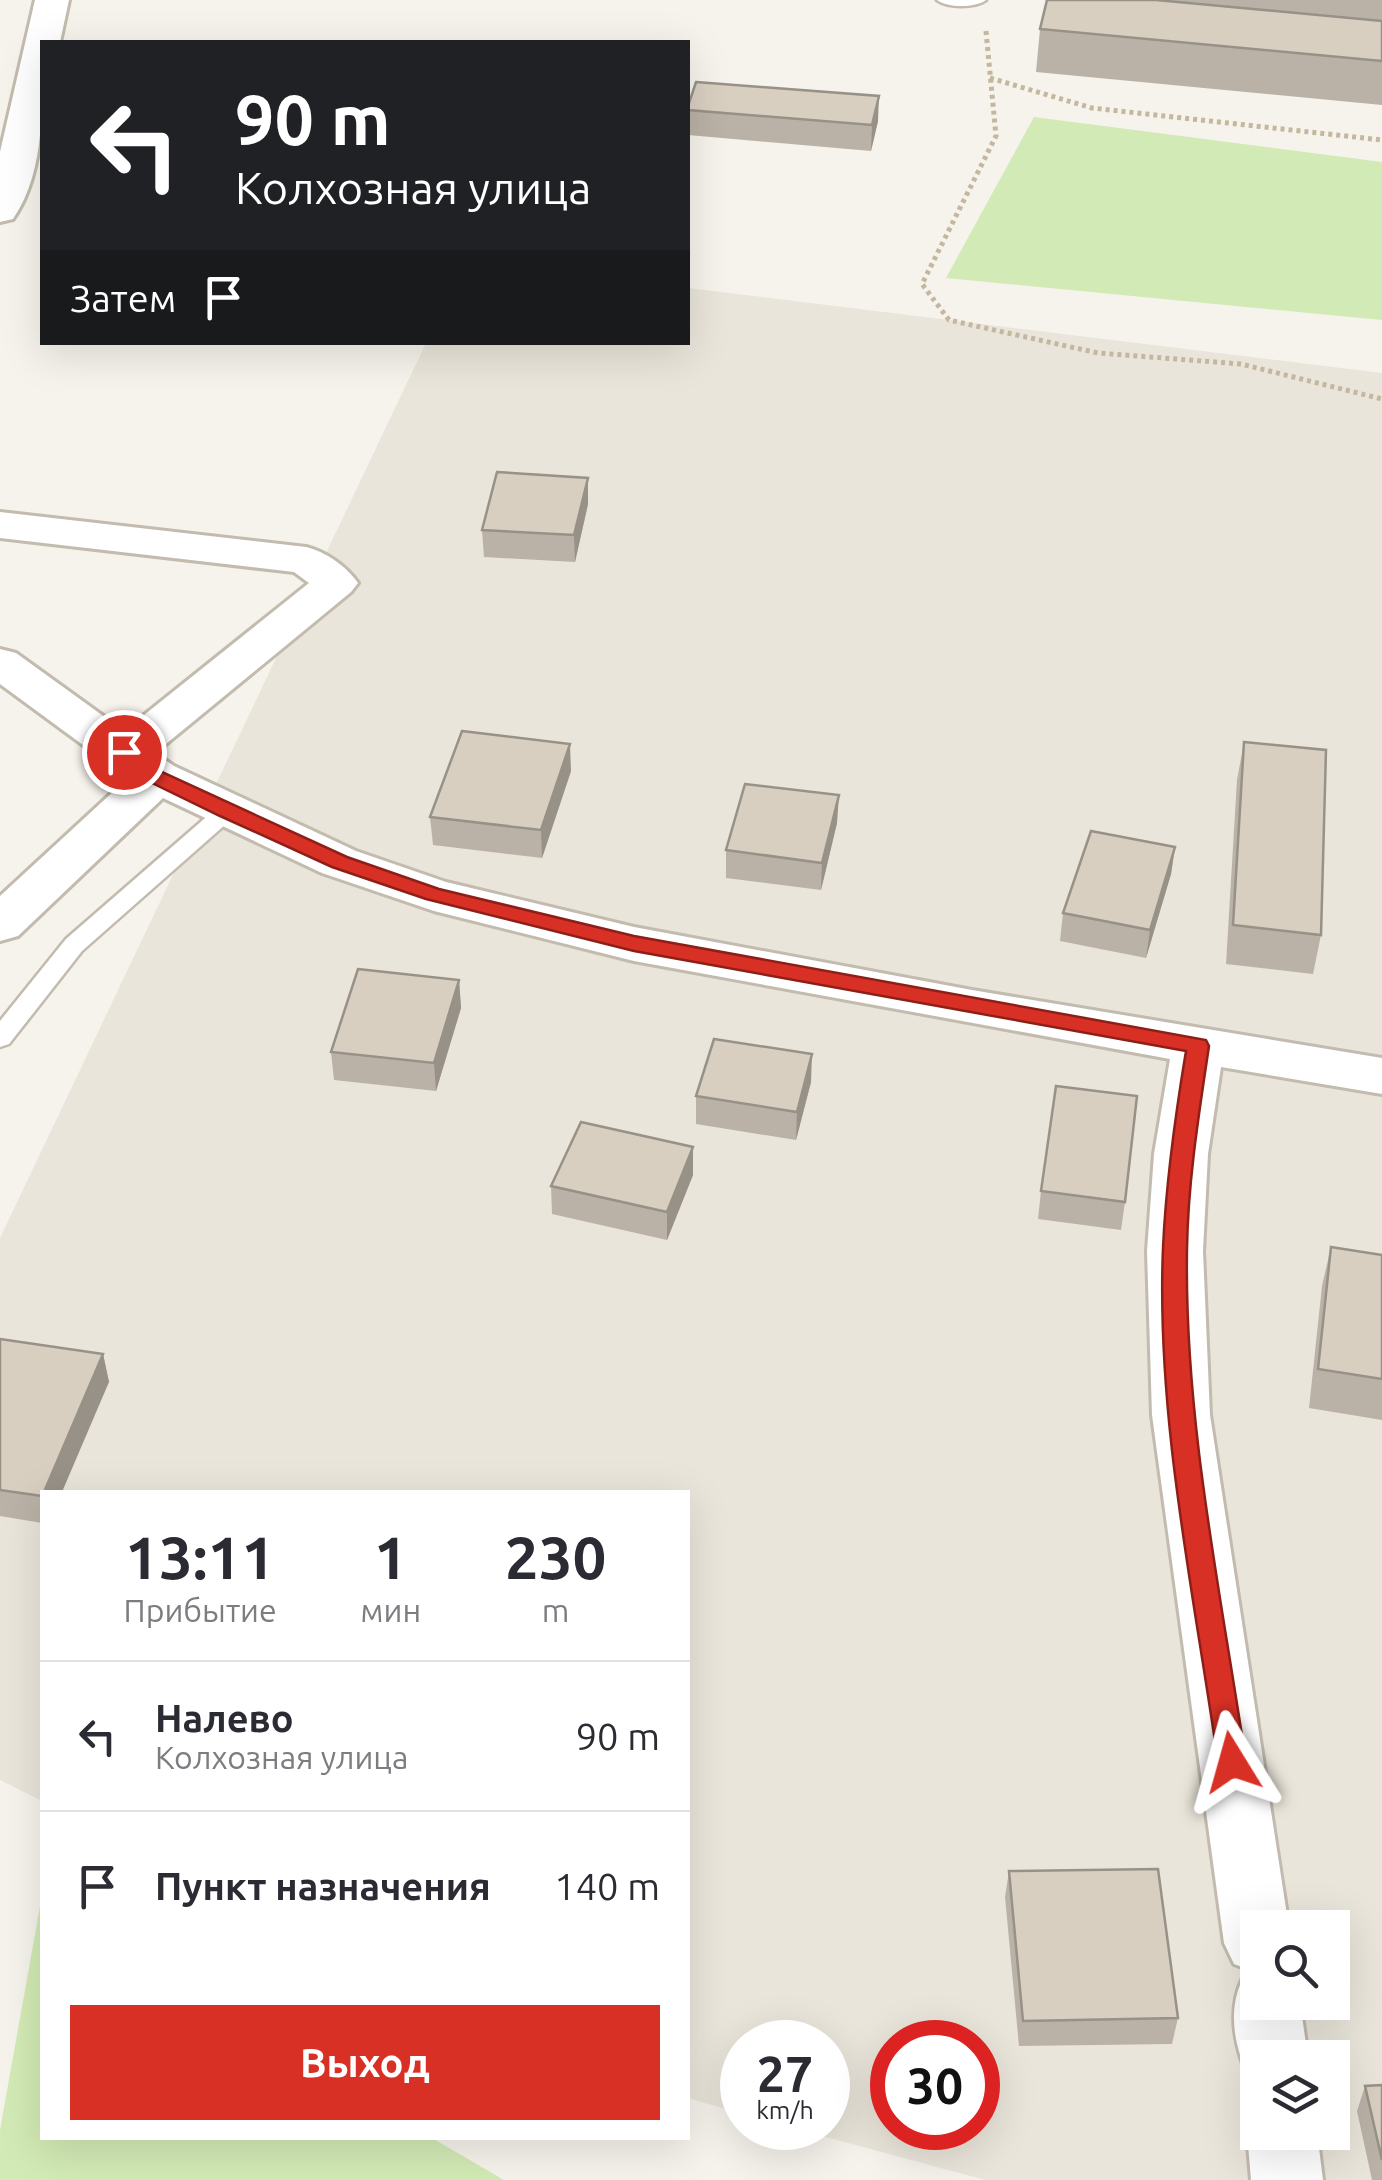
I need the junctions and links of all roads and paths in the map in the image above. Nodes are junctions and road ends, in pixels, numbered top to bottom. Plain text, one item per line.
1 (52, 0) edge
2 (945, 0) edge
3 (978, 0) edge
4 (984, 20) dead end
5 (44, 40) edge
6 (40, 56) edge
7 (990, 78) junction
8 (1382, 140) edge
9 (0, 211) edge
10 (1382, 399) edge
11 (0, 525) edge
12 (0, 663) edge
13 (141, 765) junction
14 (228, 811) junction
15 (0, 924) edge
16 (0, 1038) edge
17 (1198, 1046) junction
18 (1382, 1076) edge
19 (1253, 1910) edge
20 (1284, 2150) edge
21 (1287, 2180) edge

1 - 5 street
2 - 3 lane
4 - 7 path
6 - 9 street
7 - 8 path
7 - 10 path
11 - 13 street
12 - 13 street
13 - 14 street
13 - 15 street
14 - 16 lane
14 - 17 street
17 - 18 street
17 - 19 street
20 - 21 street

